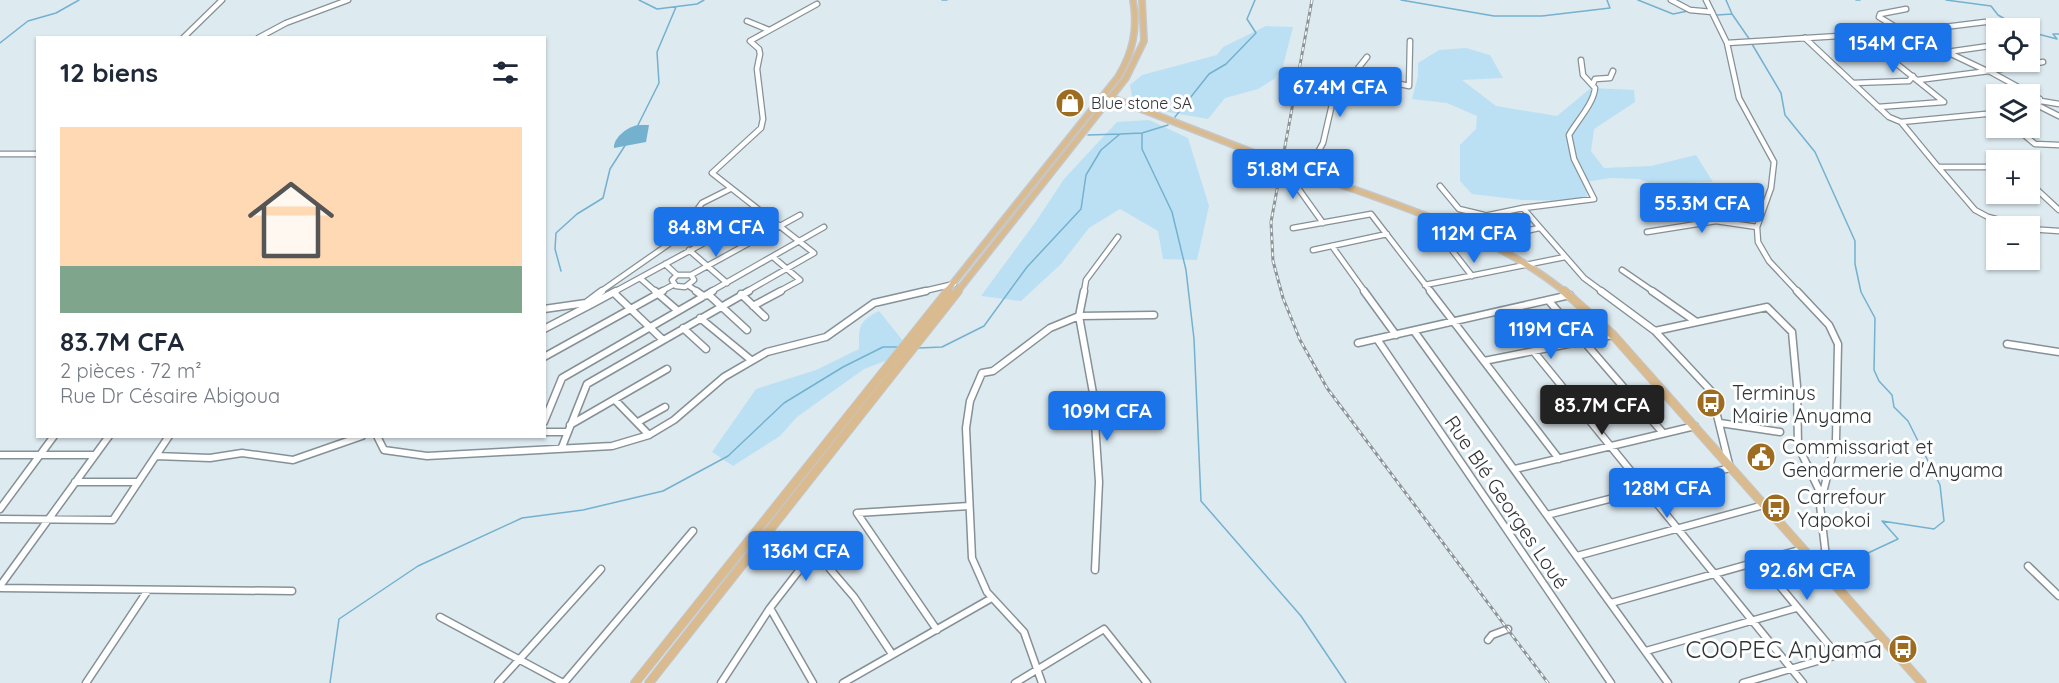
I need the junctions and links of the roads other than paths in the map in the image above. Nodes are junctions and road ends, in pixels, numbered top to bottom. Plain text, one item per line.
1 (222, 0) edge
2 (348, 0) edge
3 (1133, 0) edge
4 (1142, 0) edge
5 (1671, 0) edge
6 (1706, 0) edge
7 (817, 4) dead end
8 (1906, 9) dead end
9 (1713, 14) junction
10 (747, 21) dead end
11 (1985, 22) dead end
12 (769, 30) junction
13 (1905, 32) junction
14 (185, 36) edge
15 (262, 36) edge
16 (1854, 36) junction
17 (1805, 38) junction
18 (1410, 41) dead end
19 (1727, 43) junction
20 (1986, 46) edge
21 (1945, 52) junction
22 (1887, 56) junction
23 (1367, 57) dead end
24 (1581, 60) dead end
25 (2040, 62) edge
26 (2043, 62) dead end
27 (1986, 70) edge
28 (1613, 71) dead end
29 (1986, 71) edge
30 (1991, 72) edge
31 (1354, 74) junction
32 (1912, 76) junction
33 (1918, 80) junction
34 (1853, 83) junction
35 (1593, 84) junction
36 (1108, 96) junction
37 (2041, 101) joint
38 (2059, 104) edge
39 (1878, 107) junction
40 (2040, 108) edge
41 (1986, 114) edge
42 (2059, 116) edge
43 (1901, 122) junction
44 (2028, 138) edge
45 (2059, 145) edge
46 (0, 154) edge
47 (36, 154) edge
48 (1287, 165) junction
49 (1938, 167) junction
50 (1986, 167) edge
51 (1307, 172) junction
52 (1440, 186) dead end
53 (730, 189) junction
54 (2040, 192) edge
55 (1523, 208) junction
56 (2059, 210) edge
57 (759, 213) junction
58 (800, 215) dead end
59 (1486, 216) junction
60 (1986, 216) edge
61 (1323, 223) junction
62 (1442, 225) junction
63 (778, 226) junction
64 (1434, 227) dead end
65 (1757, 227) junction
66 (824, 228) dead end
67 (1293, 228) dead end
68 (1539, 228) junction
69 (2040, 230) edge
70 (2059, 231) edge
71 (1647, 232) dead end
72 (1387, 234) junction
73 (1118, 237) dead end
74 (1482, 241) junction
75 (798, 242) junction
76 (1332, 246) junction
77 (689, 250) junction
78 (1313, 250) dead end
79 (773, 256) junction
80 (1565, 257) junction
81 (665, 264) junction
82 (1527, 265) junction
83 (708, 266) junction
84 (787, 268) junction
85 (1622, 270) dead end
86 (677, 275) junction
87 (692, 275) junction
88 (1472, 276) junction
89 (640, 278) junction
90 (727, 283) junction
91 (954, 284) junction
92 (673, 285) junction
93 (1425, 285) junction
94 (689, 286) junction
95 (614, 293) junction
96 (659, 294) junction
97 (741, 294) junction
98 (703, 296) junction
99 (1570, 296) junction
100 (1549, 301) junction
101 (588, 304) junction
102 (722, 306) junction
103 (753, 306) junction
104 (546, 309) edge
105 (631, 310) junction
106 (678, 311) junction
107 (1154, 315) dead end
108 (1079, 316) junction
109 (765, 317) dead end
110 (700, 318) junction
111 (1454, 321) junction
112 (1695, 321) junction
113 (546, 328) edge
114 (650, 328) junction
115 (683, 328) junction
116 (747, 330) dead end
117 (1414, 331) junction
118 (1655, 331) junction
119 (1613, 334) junction
120 (1396, 335) junction
121 (1377, 339) junction
122 (663, 340) junction
123 (1583, 341) junction
124 (1358, 343) dead end
125 (2007, 344) dead end
126 (706, 349) dead end
127 (1534, 352) junction
128 (2059, 352) edge
129 (546, 356) edge
130 (751, 360) junction
131 (1484, 362) junction
132 (667, 369) dead end
133 (615, 400) junction
134 (664, 407) dead end
135 (546, 417) edge
136 (638, 422) junction
137 (1719, 423) junction
138 (1695, 426) junction
139 (568, 429) junction
140 (546, 432) edge
141 (1780, 432) dead end
142 (1663, 433) junction
143 (649, 435) junction
144 (52, 438) edge
145 (107, 438) edge
146 (168, 438) edge
147 (356, 438) edge
148 (377, 438) edge
149 (1610, 446) junction
150 (562, 447) junction
151 (0, 455) edge
152 (39, 455) junction
153 (94, 455) junction
154 (156, 456) junction
155 (1559, 459) junction
156 (1730, 468) junction
157 (1515, 469) junction
158 (75, 482) junction
159 (137, 482) junction
160 (1646, 490) junction
161 (1822, 496) junction
162 (969, 506) junction
163 (1764, 506) junction
164 (0, 509) edge
165 (1547, 514) junction
166 (0, 519) edge
167 (49, 519) junction
168 (1677, 528) junction
169 (693, 531) dead end
170 (1803, 549) junction
171 (1576, 556) junction
172 (1759, 561) junction
173 (1817, 562) junction
174 (2028, 566) dead end
175 (601, 569) dead end
176 (1095, 570) dead end
177 (1714, 574) junction
178 (0, 587) edge
179 (148, 590) junction
180 (292, 591) dead end
181 (2059, 596) edge
182 (990, 599) junction
183 (1611, 603) junction
184 (770, 608) junction
185 (1796, 608) junction
186 (440, 617) dead end
187 (1751, 620) junction
188 (938, 630) junction
189 (1508, 630) dead end
190 (1488, 640) dead end
191 (1886, 640) junction
192 (1646, 651) junction
193 (892, 654) junction
194 (1837, 655) junction
195 (519, 659) junction
196 (1792, 668) junction
197 (1033, 671) junction
198 (86, 683) edge
199 (498, 683) edge
200 (564, 683) edge
201 (635, 683) edge
202 (649, 683) edge
203 (721, 683) edge
204 (813, 683) edge
205 (843, 683) edge
206 (1015, 683) edge
207 (1042, 683) edge
208 (1147, 683) edge
209 (1611, 683) edge
210 (1668, 683) edge
211 (1743, 683) edge
212 (1803, 683) edge
213 (1922, 683) edge

1 - 14 street
2 - 15 street
3 - 36 main road
4 - 36 main road
5 - 9 street
6 - 9 street
7 - 12 street
8 - 13 street
9 - 19 street
10 - 12 street
11 - 13 street
12 - 53 street
13 - 16 street
13 - 21 street
16 - 17 street
16 - 22 street
17 - 19 street
17 - 34 street
18 - 31 street
19 - 65 street
20 - 21 street
21 - 22 street
21 - 27 street
22 - 32 street
23 - 31 street
24 - 35 street
25 - 26 street
28 - 35 street
29 - 33 street
30 - 37 street
31 - 51 street
32 - 33 street
32 - 34 street
33 - 39 street
34 - 39 street
35 - 55 street
36 - 48 main road, bridge
36 - 91 main road
36 - 202 main road
37 - 38 street
39 - 43 street
40 - 42 street
41 - 43 street
43 - 49 street
44 - 45 street
46 - 47 street
48 - 51 main road
48 - 61 street
49 - 50 street
49 - 60 street
51 - 62 main road
52 - 59 street
53 - 57 street
53 - 101 street
54 - 56 street
55 - 59 street
55 - 68 street
57 - 63 street
57 - 77 street
58 - 63 street
59 - 62 street
61 - 67 street
61 - 72 street
62 - 74 main road
63 - 75 street
63 - 83 street
64 - 88 street
65 - 71 street
65 - 161 street
66 - 75 street
68 - 74 street
68 - 80 street
69 - 70 street
72 - 76 street
72 - 93 street
73 - 108 street
74 - 82 main road
75 - 79 street
75 - 84 street
76 - 78 street
76 - 120 street
77 - 81 street
77 - 83 street
79 - 84 street
79 - 90 street
80 - 82 street
80 - 118 street
81 - 86 street
81 - 89 street
82 - 88 street
82 - 99 main road
83 - 87 street
83 - 90 street
84 - 97 street
84 - 103 street
85 - 112 street
86 - 87 street
86 - 92 street
87 - 94 street
88 - 93 street
89 - 95 street
89 - 96 street
90 - 98 street
91 - 130 street
91 - 201 main road
92 - 94 street
92 - 96 street
93 - 111 street
94 - 98 street
95 - 101 street
95 - 105 street
96 - 105 street
96 - 106 street
97 - 102 street
97 - 103 street
98 - 102 street
98 - 106 street
99 - 100 street
99 - 119 main road
100 - 111 street
100 - 123 street
101 - 104 street
101 - 113 street
102 - 110 street
102 - 116 street
103 - 109 street
105 - 114 street
105 - 129 street
106 - 114 street
107 - 108 street
108 - 162 street
108 - 176 street
110 - 115 street
110 - 130 street
111 - 117 street
111 - 131 street
112 - 118 street
112 - 161 street
114 - 122 street
114 - 135 street
115 - 122 street
115 - 126 street
117 - 120 street
117 - 157 street
118 - 137 street
119 - 123 street
119 - 138 main road
120 - 121 street
121 - 124 street
121 - 209 street, Rue Blé Georges Loué
122 - 139 street
123 - 127 street
123 - 142 street
125 - 128 street
127 - 131 street
127 - 149 street
130 - 143 street
131 - 155 street
132 - 133 street
133 - 136 street
133 - 139 street
134 - 136 street
136 - 143 street
137 - 141 street
137 - 156 street
138 - 142 street
138 - 156 main road
139 - 140 street
139 - 150 street
142 - 149 street
143 - 150 street
144 - 152 street
145 - 153 street
146 - 154 street
147 - 154 street
148 - 150 street
149 - 155 street
149 - 160 street
151 - 152 street
152 - 153 street
152 - 164 street
153 - 158 street
154 - 159 street
155 - 157 street
156 - 160 street
156 - 163 main road
157 - 165 street
158 - 159 street
158 - 167 street
159 - 167 street
160 - 165 street
160 - 168 street
161 - 173 street
162 - 182 street
162 - 188 street
163 - 168 street
163 - 170 main road
165 - 171 street
166 - 167 street
167 - 178 street
168 - 171 street
168 - 177 street
169 - 200 street
170 - 172 street
170 - 173 main road
171 - 183 street
172 - 177 street
172 - 185 street
173 - 191 main road
174 - 181 street
175 - 195 street
177 - 183 street
177 - 187 street
178 - 179 street
179 - 180 street
179 - 198 street
182 - 188 street
182 - 197 street
183 - 192 street
184 - 193 street
184 - 203 street
184 - 204 street
185 - 187 street
185 - 194 street
186 - 195 street
187 - 192 street
187 - 196 street
188 - 193 street
189 - 190 street
191 - 194 street
191 - 213 main road
192 - 210 street
193 - 205 street
194 - 196 street
195 - 199 street
195 - 200 street
196 - 211 street
196 - 212 street
197 - 206 street
197 - 207 street
197 - 208 street

